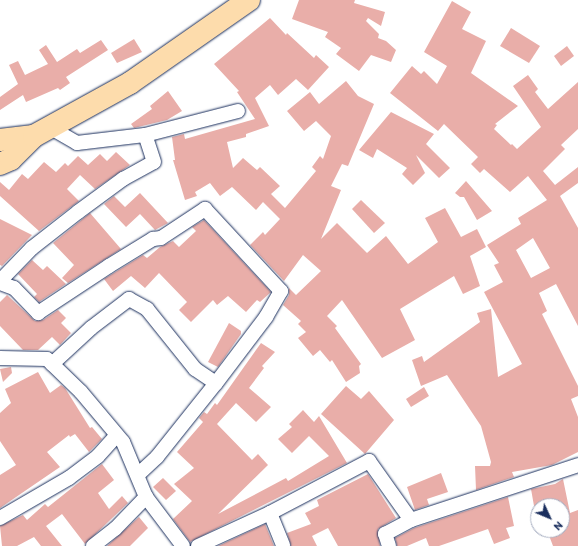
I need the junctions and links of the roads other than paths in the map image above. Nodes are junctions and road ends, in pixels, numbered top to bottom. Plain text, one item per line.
1 (250, 0) edge
2 (238, 111) dead end
3 (43, 132) junction
4 (145, 135) junction
5 (0, 140) edge
6 (0, 164) edge
7 (0, 282) edge
8 (0, 358) edge
9 (52, 364) junction
10 (216, 383) junction
11 (117, 435) junction
12 (578, 465) edge
13 (138, 475) junction
14 (146, 497) junction
15 (270, 513) junction
16 (0, 518) edge
17 (411, 520) junction
18 (93, 546) edge
19 (183, 546) edge
20 (198, 546) edge
21 (283, 546) edge
22 (389, 546) edge

1 - 3 highway
2 - 4 street
3 - 4 street
3 - 5 highway
3 - 6 highway
4 - 7 street
7 - 10 street
8 - 9 street
9 - 10 street
9 - 11 street
10 - 13 street
11 - 13 street
11 - 16 street
12 - 17 street
13 - 14 street
14 - 18 street
14 - 19 street
15 - 17 street
15 - 20 street
15 - 21 street
17 - 22 street

